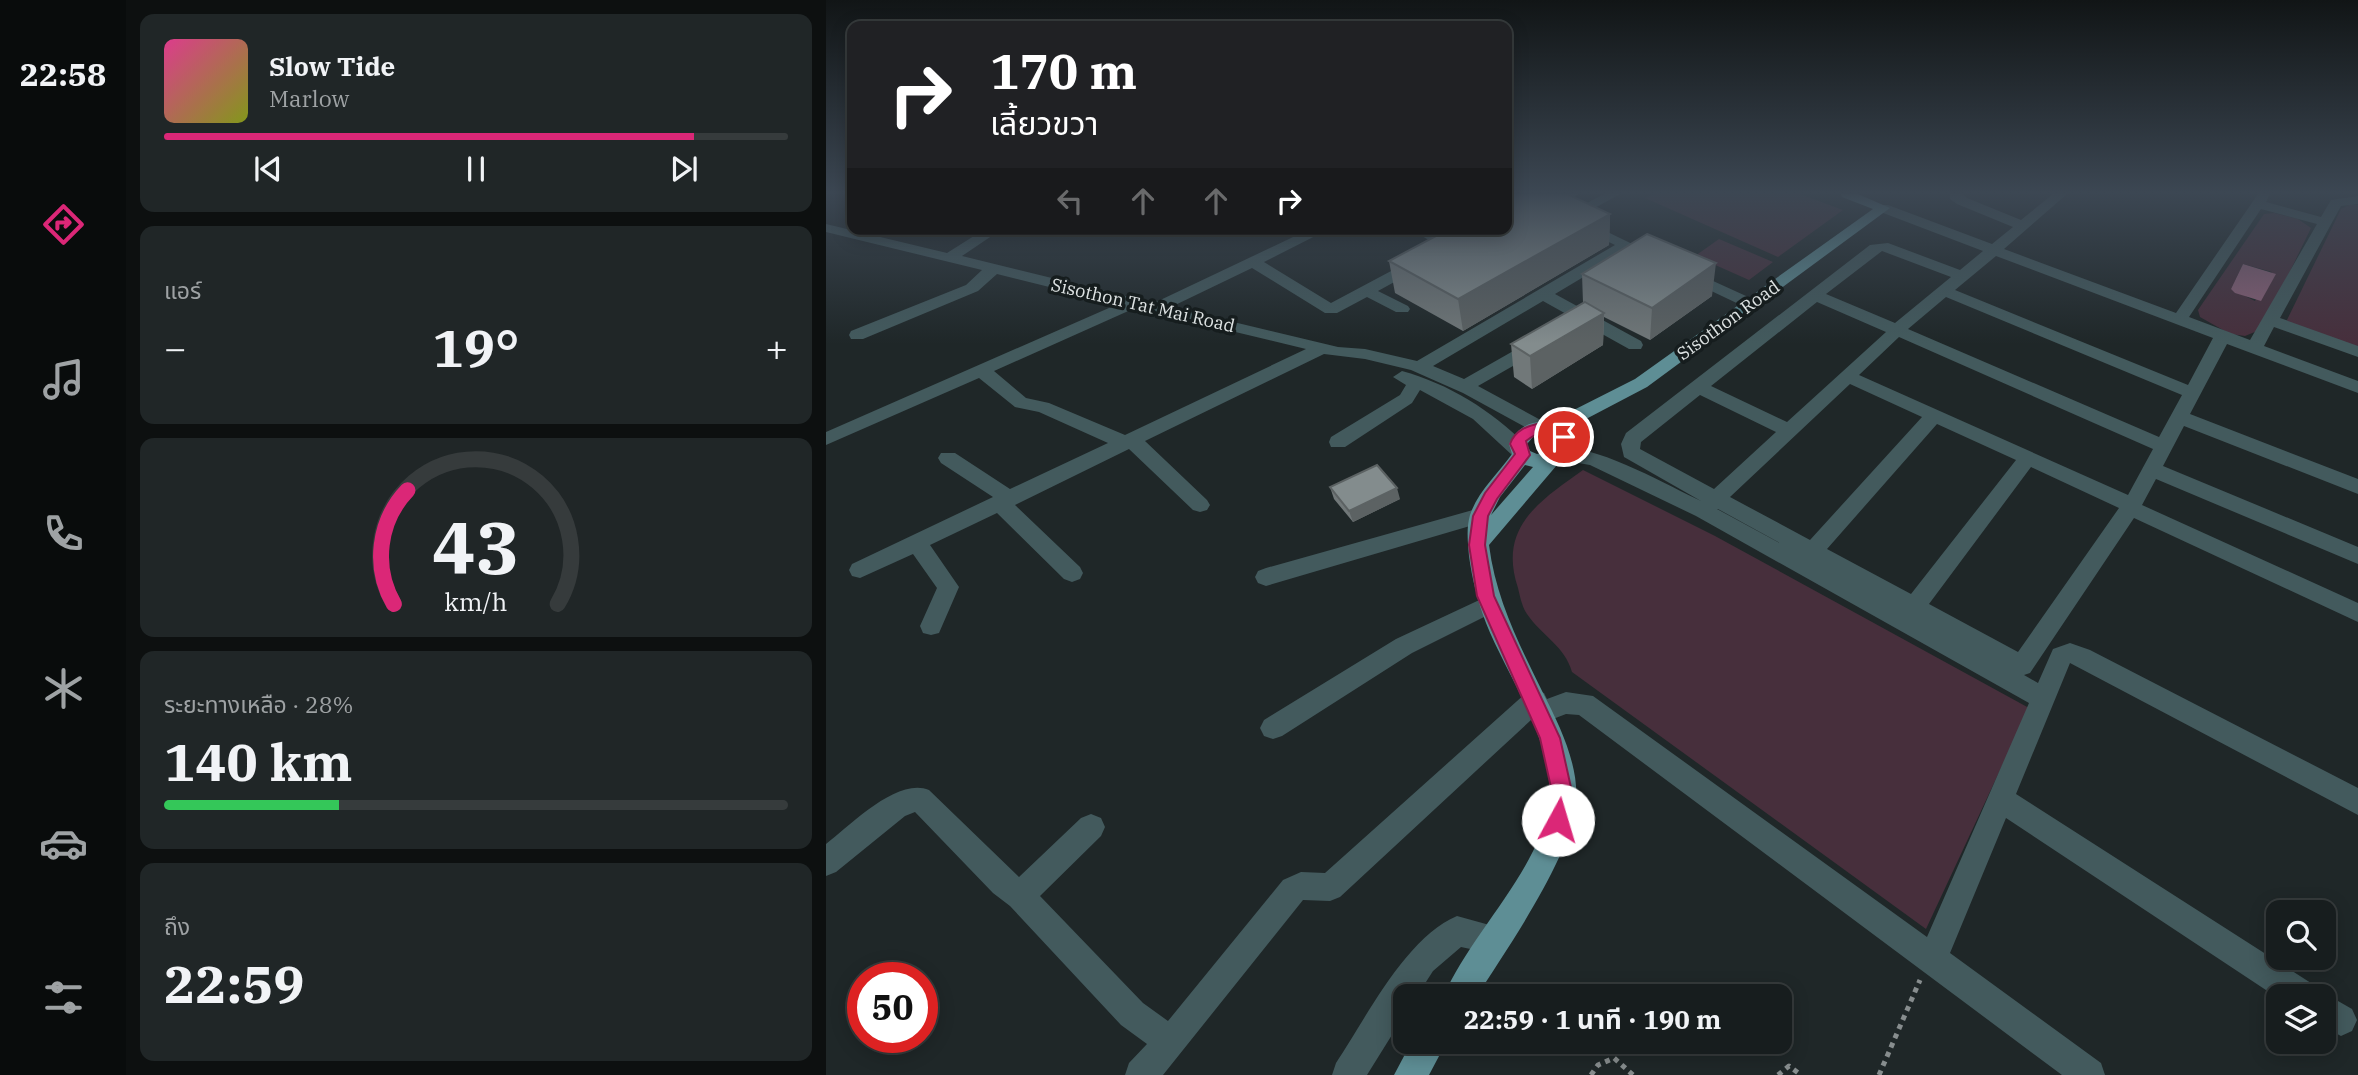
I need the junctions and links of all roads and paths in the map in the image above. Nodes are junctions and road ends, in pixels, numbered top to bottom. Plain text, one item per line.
1 (896, 244) edge
2 (971, 244) edge
3 (1290, 244) edge
4 (1445, 244) edge
5 (1833, 244) edge
6 (1979, 244) edge
7 (2001, 244) edge
8 (2230, 244) edge
9 (2313, 244) edge
10 (1626, 245) joint
11 (1448, 246) joint
12 (1994, 250) junction
13 (951, 257) junction
14 (1253, 262) junction
15 (993, 269) junction
16 (1962, 276) junction
17 (1367, 291) junction
18 (1944, 291) junction
19 (1542, 294) junction
20 (1815, 295) junction
21 (1133, 303) junction
22 (1751, 304) junction
23 (1156, 308) junction
24 (1402, 309) dead end
25 (2179, 320) junction
26 (2270, 320) junction
27 (1897, 330) junction
28 (858, 335) dead end
29 (1554, 335) edge
30 (2222, 337) junction
31 (1635, 345) dead end
32 (1321, 348) junction
33 (2254, 349) junction
34 (2358, 352) edge
35 (981, 370) junction
36 (1244, 375) dead end
37 (1417, 375) junction
38 (1847, 376) junction
39 (1641, 383) junction
40 (1467, 386) junction
41 (1698, 387) junction
42 (2358, 387) edge
43 (2192, 393) junction
44 (1934, 415) junction
45 (2179, 417) junction
46 (1546, 429) junction
47 (1789, 431) junction
48 (826, 439) edge
49 (1129, 442) junction
50 (1338, 442) dead end
51 (2164, 446) junction
52 (1560, 452) junction
53 (1521, 453) junction
54 (948, 458) dead end
55 (2028, 458) junction
56 (2151, 468) junction
57 (2358, 487) edge
58 (1005, 501) junction
59 (1200, 505) dead end
60 (1709, 505) junction
61 (2131, 506) junction
62 (1480, 516) junction
63 (917, 543) junction
64 (1477, 545) junction
65 (1812, 552) junction
66 (2358, 556) edge
67 (860, 570) dead end
68 (1073, 573) dead end
69 (1266, 577) dead end
70 (1490, 604) junction
71 (1914, 607) junction
72 (2358, 613) edge
73 (931, 626) dead end
74 (2045, 698) junction
75 (1537, 707) junction
76 (1273, 728) dead end
77 (2001, 799) junction
78 (2358, 802) edge
79 (1091, 827) dead end
80 (826, 862) edge
81 (1020, 896) junction
82 (1494, 939) junction
83 (1932, 958) junction
84 (1466, 984) edge
85 (2285, 984) edge
86 (1171, 1042) junction
87 (1423, 1054) edge
88 (1141, 1075) edge
89 (1348, 1075) edge
90 (1410, 1075) edge
91 (1591, 1075) edge
92 (1633, 1075) edge
93 (1778, 1075) edge
94 (1801, 1075) edge
95 (1879, 1075) edge
96 (2089, 1075) edge

1 - 13 street, Sisothon Tat Mai Road
2 - 13 street
3 - 14 street
4 - 11 street
5 - 22 main road, Sisothon Road
6 - 12 street
7 - 12 street
8 - 25 street
9 - 26 street
10 - 19 street
10 - 22 street
11 - 17 street
12 - 16 street
12 - 25 street
13 - 15 street, Sisothon Tat Mai Road
14 - 17 street
14 - 23 street
15 - 21 street, Sisothon Tat Mai Road
15 - 28 street
16 - 18 street
16 - 20 street
17 - 24 street
18 - 27 street
18 - 43 street
19 - 31 street
19 - 37 street
20 - 27 street
20 - 41 street
21 - 23 street, Sisothon Tat Mai Road
21 - 35 street
22 - 39 main road, Sisothon Road
23 - 32 street, Sisothon Tat Mai Road
25 - 30 street
26 - 33 street
26 - 34 street
27 - 38 street
27 - 51 street
29 - 40 street
30 - 33 street
30 - 43 street
32 - 36 street
32 - 37 street, Sisothon Tat Mai Road
32 - 49 street
33 - 42 street
35 - 48 street
35 - 49 street
37 - 40 street, Sisothon Tat Mai Road
37 - 50 street
37 - 53 street, Sisothon Tat Mai Road
38 - 44 street
38 - 47 street
39 - 46 main road, Sisothon Road
39 - 52 main road, Sisothon Road
40 - 46 street, Sisothon Tat Mai Road
41 - 47 street
41 - 60 street
43 - 45 street
44 - 55 street
44 - 65 street
45 - 51 street
45 - 57 street
46 - 52 main road
46 - 53 main road
47 - 60 street
49 - 58 street
49 - 59 street
51 - 56 street
52 - 53 main road
52 - 60 street
52 - 64 main road, Sisothon Road
53 - 62 main road
54 - 58 street
55 - 61 street
55 - 71 street
56 - 61 street
56 - 66 street
58 - 63 street
58 - 68 street
60 - 65 street
60 - 74 street
61 - 71 street
61 - 72 street
62 - 64 main road
62 - 69 street
63 - 67 street
63 - 73 street
64 - 70 main road
65 - 71 street
70 - 75 main road
70 - 76 street
74 - 77 street
74 - 78 street
75 - 82 main road
75 - 83 street
75 - 86 street
77 - 83 street
77 - 85 street
79 - 81 street
80 - 81 street
81 - 86 street
82 - 84 main road
82 - 89 street
83 - 95 path
83 - 96 street
86 - 88 street
87 - 90 main road
91 - 92 path
93 - 94 path

